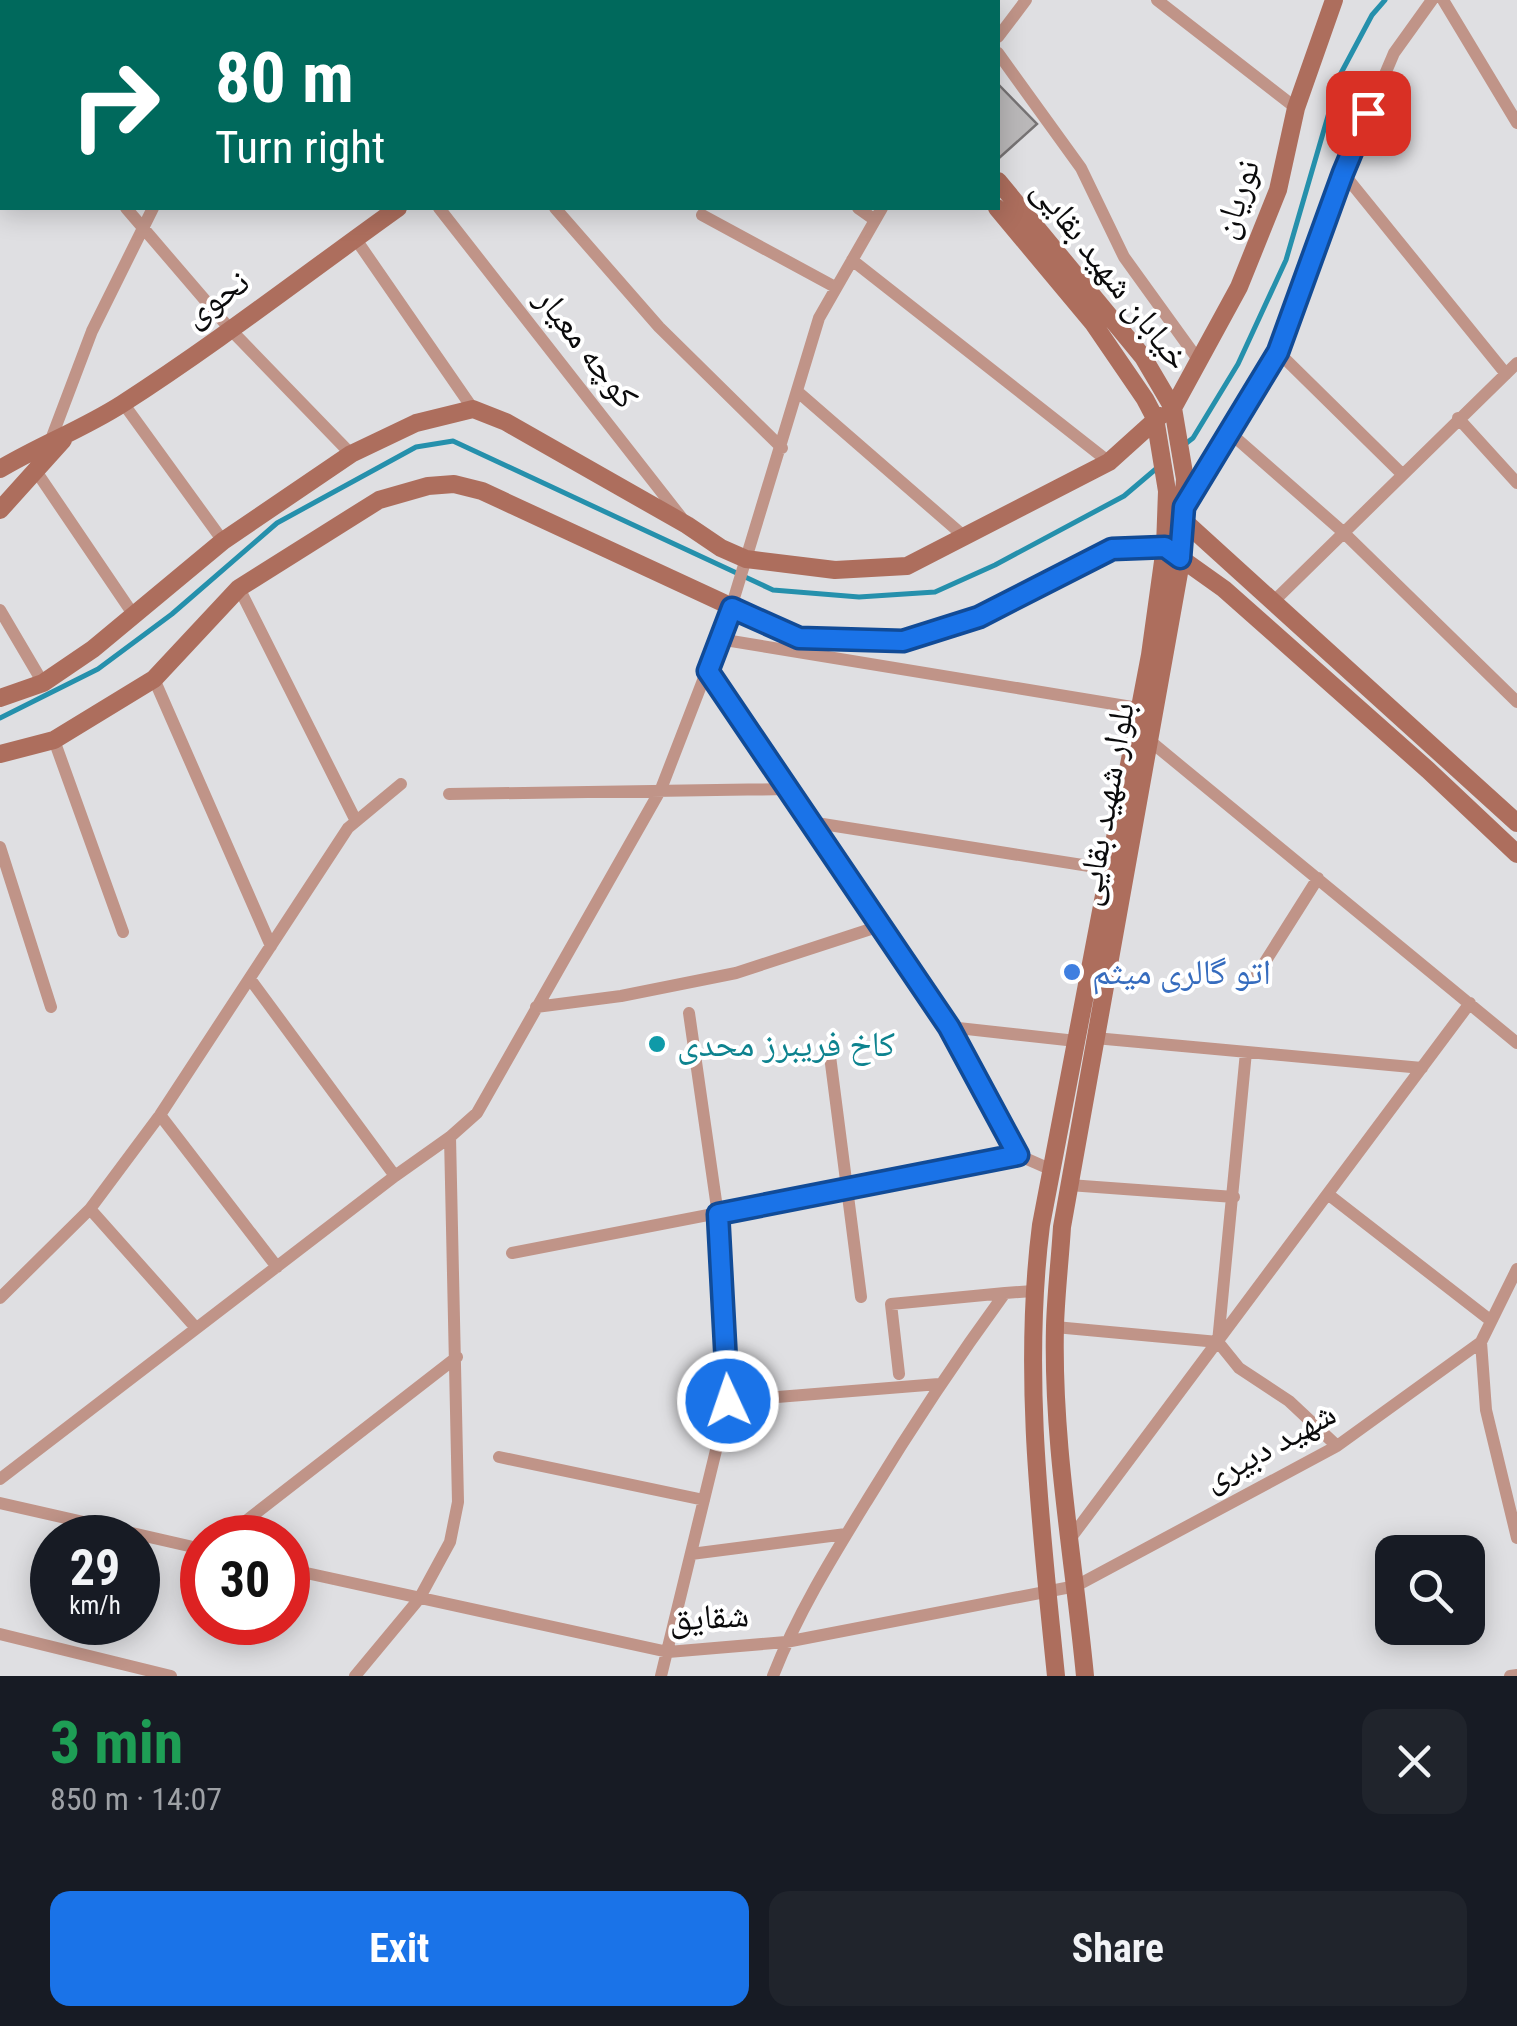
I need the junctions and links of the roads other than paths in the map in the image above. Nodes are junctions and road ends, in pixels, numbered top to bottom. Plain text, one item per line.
1 (1026, 0) edge
2 (1157, 0) edge
3 (1334, 0) edge
4 (1432, 0) edge
5 (1442, 0) edge
6 (1000, 34) edge
7 (1000, 56) edge
8 (1296, 108) junction
9 (1517, 122) edge
10 (1343, 173) junction
11 (1000, 183) edge
12 (128, 210) edge
13 (153, 210) edge
14 (395, 210) edge
15 (441, 210) edge
16 (556, 210) edge
17 (999, 210) edge
18 (879, 214) edge
19 (702, 215) dead end
20 (142, 227) junction
21 (355, 238) junction
22 (852, 260) junction
23 (835, 287) junction
24 (229, 328) junction
25 (1278, 352) junction
26 (1198, 361) junction
27 (1517, 363) edge
28 (1506, 374) junction
29 (798, 392) junction
30 (123, 403) junction
31 (1173, 408) junction
32 (473, 409) junction
33 (1155, 418) junction
34 (1458, 418) junction
35 (1229, 432) junction
36 (58, 439) junction
37 (782, 448) junction
38 (351, 454) junction
39 (1109, 462) junction
40 (0, 468) edge
41 (36, 471) junction
42 (1402, 474) junction
43 (1185, 479) joint
44 (1517, 483) edge
45 (0, 510) edge
46 (1179, 510) junction
47 (687, 525) junction
48 (1343, 532) junction
49 (966, 538) junction
50 (223, 541) junction
51 (1173, 552) junction
52 (745, 561) junction
53 (239, 588) junction
54 (1273, 602) junction
55 (732, 608) junction
56 (0, 610) edge
57 (135, 617) junction
58 (719, 639) junction
59 (708, 671) junction
60 (154, 678) junction
61 (43, 683) junction
62 (0, 698) edge
63 (1517, 702) edge
64 (1138, 708) junction
65 (54, 740) junction
66 (1150, 741) junction
67 (0, 754) edge
68 (401, 784) dead end
69 (788, 789) junction
70 (662, 790) junction
71 (450, 794) dead end
72 (356, 821) junction
73 (810, 822) junction
74 (1517, 823) edge
75 (0, 847) edge
76 (1517, 854) edge
77 (1108, 868) junction
78 (1318, 878) junction
79 (880, 926) junction
80 (123, 932) dead end
81 (271, 946) junction
82 (250, 979) junction
83 (1253, 981) dead end
84 (1470, 1003) junction
85 (51, 1006) dead end
86 (536, 1007) junction
87 (689, 1012) dead end
88 (949, 1027) junction
89 (1086, 1040) junction
90 (1517, 1043) edge
91 (1246, 1052) junction
92 (830, 1056) dead end
93 (1422, 1068) junction
94 (160, 1115) junction
95 (450, 1138) junction
96 (1018, 1155) junction
97 (1052, 1170) junction
98 (395, 1176) junction
99 (1069, 1184) junction
100 (848, 1190) junction
101 (1328, 1195) junction
102 (1234, 1197) junction
103 (90, 1209) junction
104 (718, 1214) junction
105 (512, 1253) dead end
106 (276, 1266) junction
107 (1517, 1269) edge
108 (1033, 1291) junction
109 (1005, 1293) junction
110 (861, 1297) dead end
111 (0, 1298) edge
112 (1490, 1320) junction
113 (1055, 1327) junction
114 (196, 1328) junction
115 (1218, 1342) junction
116 (1480, 1342) junction
117 (457, 1357) junction
118 (898, 1374) dead end
119 (939, 1384) junction
120 (728, 1401) junction
121 (1338, 1446) junction
122 (499, 1457) dead end
123 (0, 1479) edge
124 (704, 1500) junction
125 (0, 1504) edge
126 (254, 1515) edge
127 (846, 1534) junction
128 (1517, 1538) edge
129 (1070, 1539) junction
130 (180, 1544) edge
131 (691, 1554) junction
132 (310, 1574) edge
133 (1076, 1586) junction
134 (1048, 1591) junction
135 (419, 1599) junction
136 (0, 1634) edge
137 (786, 1642) junction
138 (668, 1652) junction
139 (171, 1676) edge
140 (354, 1676) edge
141 (662, 1676) edge
142 (774, 1676) edge
143 (1056, 1676) edge
144 (1085, 1676) edge

1 - 6 street
2 - 8 street
3 - 8 main road, نوریان
4 - 10 street
5 - 9 street
7 - 26 street
8 - 26 main road, نوریان
10 - 25 street
10 - 28 street
11 - 31 main road, خیابان شهید بقایی
12 - 20 street
13 - 20 street
14 - 21 main road, نحوی
15 - 47 street, کوچه معیار
16 - 37 street
17 - 33 main road, خیابان شهید بقایی
18 - 22 street
19 - 23 street
20 - 24 street
20 - 36 street
21 - 24 main road, نحوی
21 - 32 street
22 - 23 street
22 - 39 street
23 - 29 street
24 - 30 main road, نحوی
24 - 38 street
25 - 35 street
25 - 42 street
26 - 31 main road, نوریان
27 - 28 street
28 - 34 street
29 - 37 street
29 - 49 street
30 - 36 main road, نحوی
30 - 50 street
31 - 33 main road
31 - 43 main road, خیابان شهید بقایی
32 - 38 main road
32 - 47 main road
33 - 39 main road
33 - 46 main road, خیابان شهید بقایی
34 - 42 street
34 - 44 street
35 - 46 street
35 - 48 street
36 - 40 main road
36 - 41 main road
37 - 52 street
38 - 50 main road
39 - 49 main road
41 - 45 main road
41 - 57 street
42 - 48 street
43 - 46 main road, بلوار شهید بقایی
46 - 51 main road, بلوار شهید بقایی
46 - 51 main road, بلوار شهید بقایی
46 - 54 main road
47 - 52 main road
48 - 54 street
48 - 63 street
49 - 52 main road
50 - 57 main road
51 - 55 main road
51 - 64 main road, بلوار شهید بقایی
51 - 66 main road, بلوار شهید بقایی
51 - 76 main road
52 - 55 street
53 - 55 main road
53 - 60 main road
53 - 72 street
54 - 74 main road
55 - 58 street
56 - 61 street
57 - 61 main road
58 - 59 street
58 - 64 street
59 - 69 street
59 - 70 street
60 - 65 main road
60 - 81 street
61 - 62 main road
64 - 77 main road, بلوار شهید بقایی
65 - 67 main road
65 - 80 street
66 - 78 street
66 - 89 main road, بلوار شهید بقایی
68 - 72 street
69 - 70 street
69 - 73 street
70 - 71 street
70 - 86 street
72 - 81 street
73 - 77 street
73 - 79 street
75 - 85 street
77 - 89 main road, بلوار شهید بقایی
78 - 83 street
78 - 84 street
79 - 86 street
79 - 88 street
81 - 82 street
82 - 94 street
82 - 98 street
84 - 90 street
84 - 93 street
86 - 95 street
87 - 104 street
88 - 89 street
88 - 96 street
89 - 91 street
89 - 97 main road, بلوار شهید بقایی
89 - 99 main road, بلوار شهید بقایی
91 - 93 street
91 - 102 street
92 - 100 street
93 - 101 street
94 - 103 street
94 - 106 street
95 - 98 street
95 - 117 street
96 - 97 street
96 - 100 street
97 - 108 main road, بلوار شهید بقایی
98 - 106 street
99 - 102 street
99 - 113 main road, بلوار شهید بقایی
100 - 104 street
100 - 110 street
101 - 112 street
101 - 115 street
102 - 115 street
103 - 111 street
103 - 114 street
104 - 105 street
104 - 120 street
106 - 114 street
107 - 112 street
108 - 109 street
108 - 134 main road, بلوار شهید بقایی
109 - 118 street
109 - 119 street
112 - 116 street
113 - 115 street
113 - 129 main road, بلوار شهید بقایی
114 - 123 street
115 - 121 street
115 - 129 street
116 - 121 street, شهید دبیری
116 - 128 street
117 - 126 street
117 - 135 street
119 - 120 street
119 - 127 street
120 - 124 street
121 - 133 street, شهید دبیری
122 - 124 street
124 - 131 street
125 - 130 street
127 - 131 street
127 - 137 street
129 - 133 main road, بلوار شهید بقایی
131 - 138 street
132 - 135 street, شقایق
133 - 134 street, شقایق
133 - 144 main road, بلوار شهید بقایی
134 - 137 street, شقایق
134 - 143 main road, بلوار شهید بقایی
135 - 138 street, شقایق
135 - 140 street
136 - 139 street
137 - 138 street, شقایق
137 - 142 street
138 - 141 street

